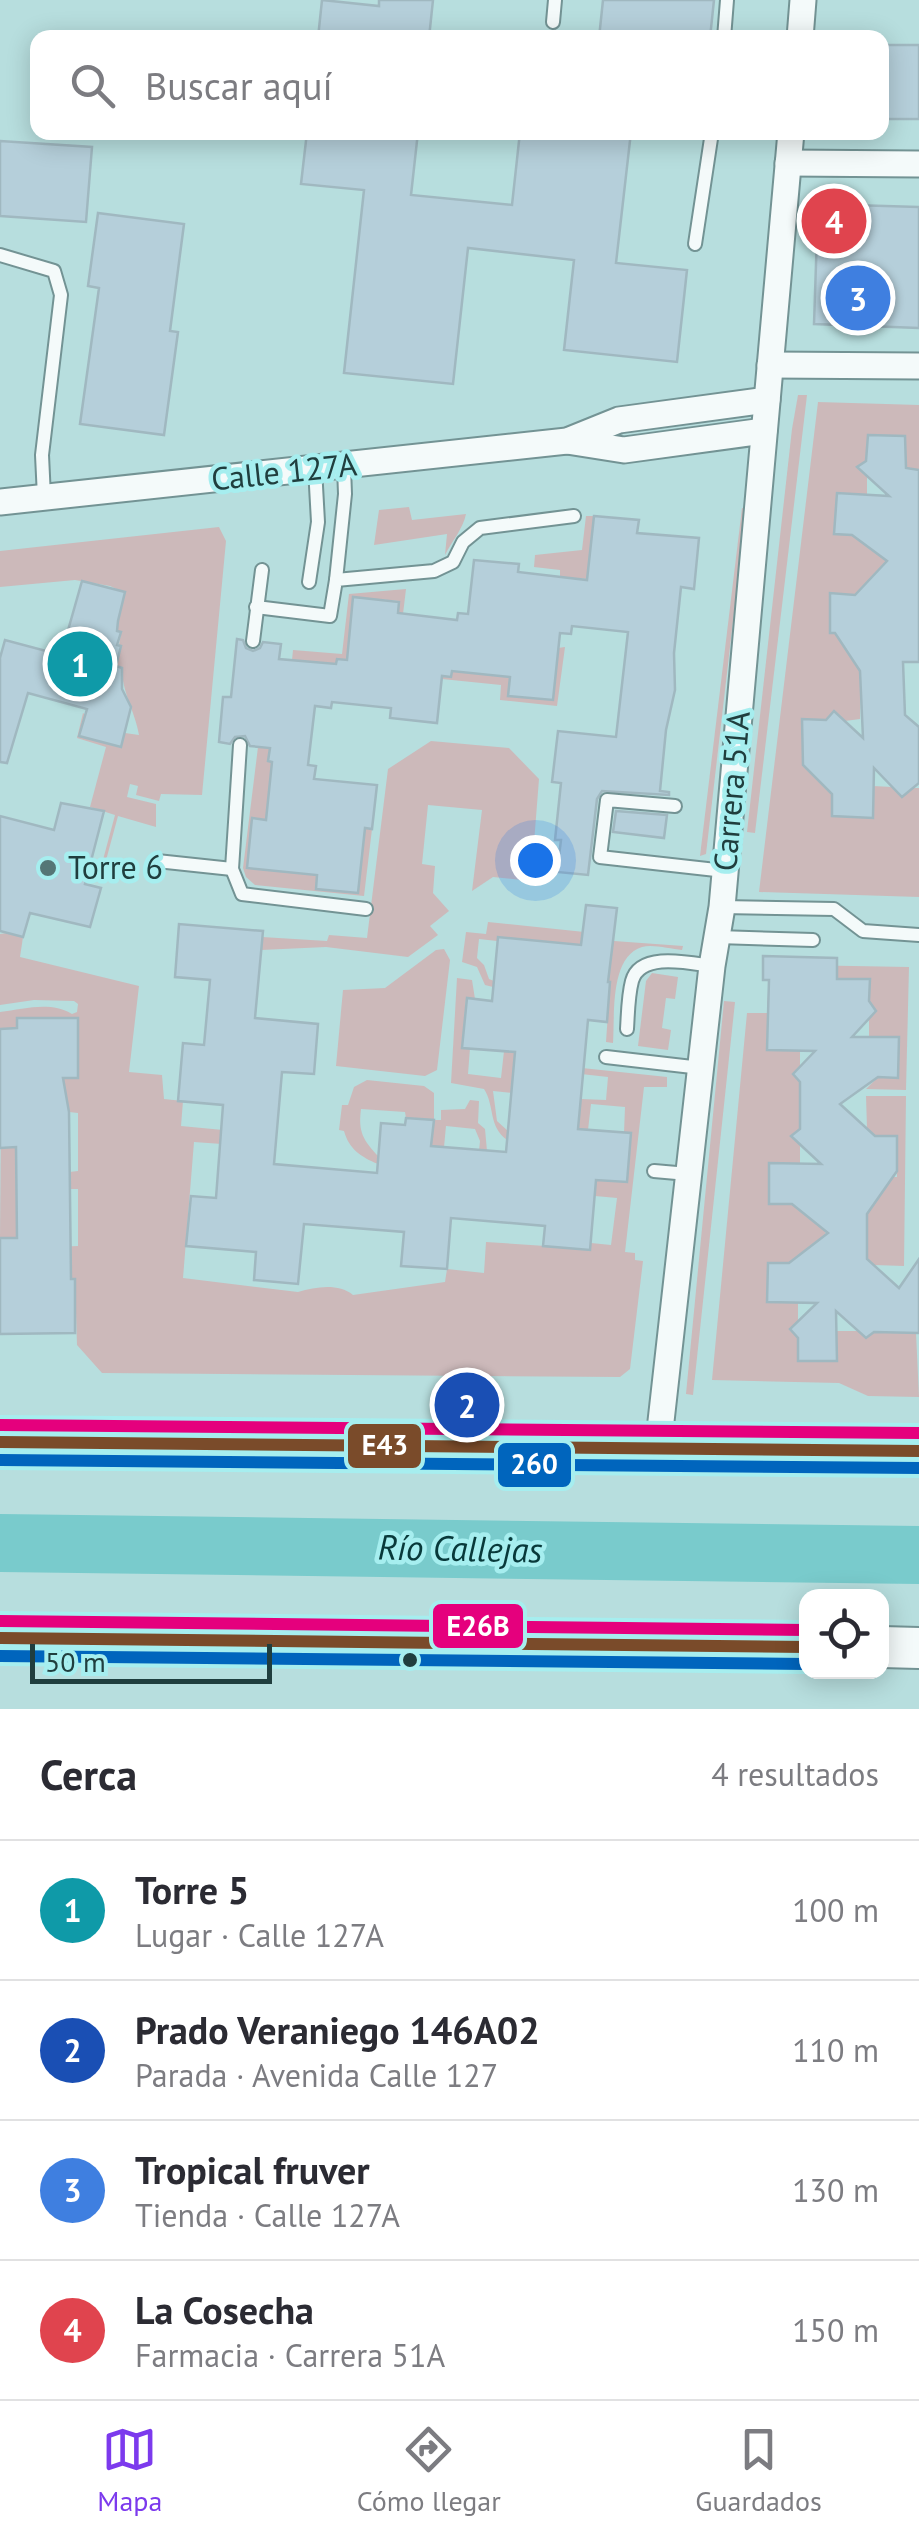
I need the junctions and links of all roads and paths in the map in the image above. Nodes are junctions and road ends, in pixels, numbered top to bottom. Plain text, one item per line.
1 (555, 0) edge
2 (727, 0) edge
3 (803, 0) edge
4 (552, 22) dead end
5 (725, 30) edge
6 (801, 30) edge
7 (711, 140) edge
8 (790, 140) edge
9 (788, 163) junction
10 (919, 164) edge
11 (695, 244) dead end
12 (0, 255) edge
13 (770, 365) junction
14 (919, 366) edge
15 (767, 400) junction
16 (764, 431) junction
17 (567, 441) junction
18 (344, 466) junction
19 (314, 468) junction
20 (44, 497) junction
21 (0, 502) edge
22 (574, 516) dead end
23 (262, 570) dead end
24 (336, 580) junction
25 (309, 582) dead end
26 (256, 607) junction
27 (252, 640) dead end
28 (240, 744) dead end
29 (675, 806) dead end
30 (158, 861) dead end
31 (232, 869) junction
32 (725, 871) junction
33 (722, 906) junction
34 (366, 909) dead end
35 (919, 934) edge
36 (718, 938) junction
37 (813, 940) dead end
38 (712, 966) junction
39 (626, 1029) dead end
40 (606, 1057) dead end
41 (701, 1068) junction
42 (654, 1171) dead end
43 (688, 1174) junction
44 (0, 1442) edge
45 (658, 1448) junction
46 (919, 1452) edge
47 (0, 1638) edge
48 (799, 1646) edge
49 (889, 1647) edge
50 (919, 1648) edge

1 - 4 lane
2 - 5 lane
3 - 6 street
7 - 11 lane
8 - 9 street, Carrera 51A
9 - 10 street
9 - 13 street, Carrera 51A
12 - 20 lane
13 - 14 street
13 - 15 street, Carrera 51A
15 - 16 street, Carrera 51A
15 - 17 street, Calle 127A
16 - 17 street, Calle 127A
16 - 32 street, Carrera 51A
17 - 18 street, Calle 127A
18 - 19 street, Calle 127A
18 - 24 lane
19 - 20 street, Calle 127A
19 - 25 lane
20 - 21 street, Calle 127A
22 - 24 lane
23 - 26 lane
24 - 26 lane
26 - 27 lane
28 - 31 lane
29 - 32 lane
30 - 31 lane
31 - 34 lane
32 - 33 street, Carrera 51A
33 - 35 lane
33 - 36 street, Carrera 51A
36 - 37 lane
36 - 38 street, Carrera 51A
38 - 39 lane
38 - 41 street, Carrera 51A
40 - 41 lane
41 - 43 street, Carrera 51A
42 - 43 lane
43 - 45 street, Carrera 51A
44 - 45 main road
45 - 46 main road
47 - 48 main road
49 - 50 main road

